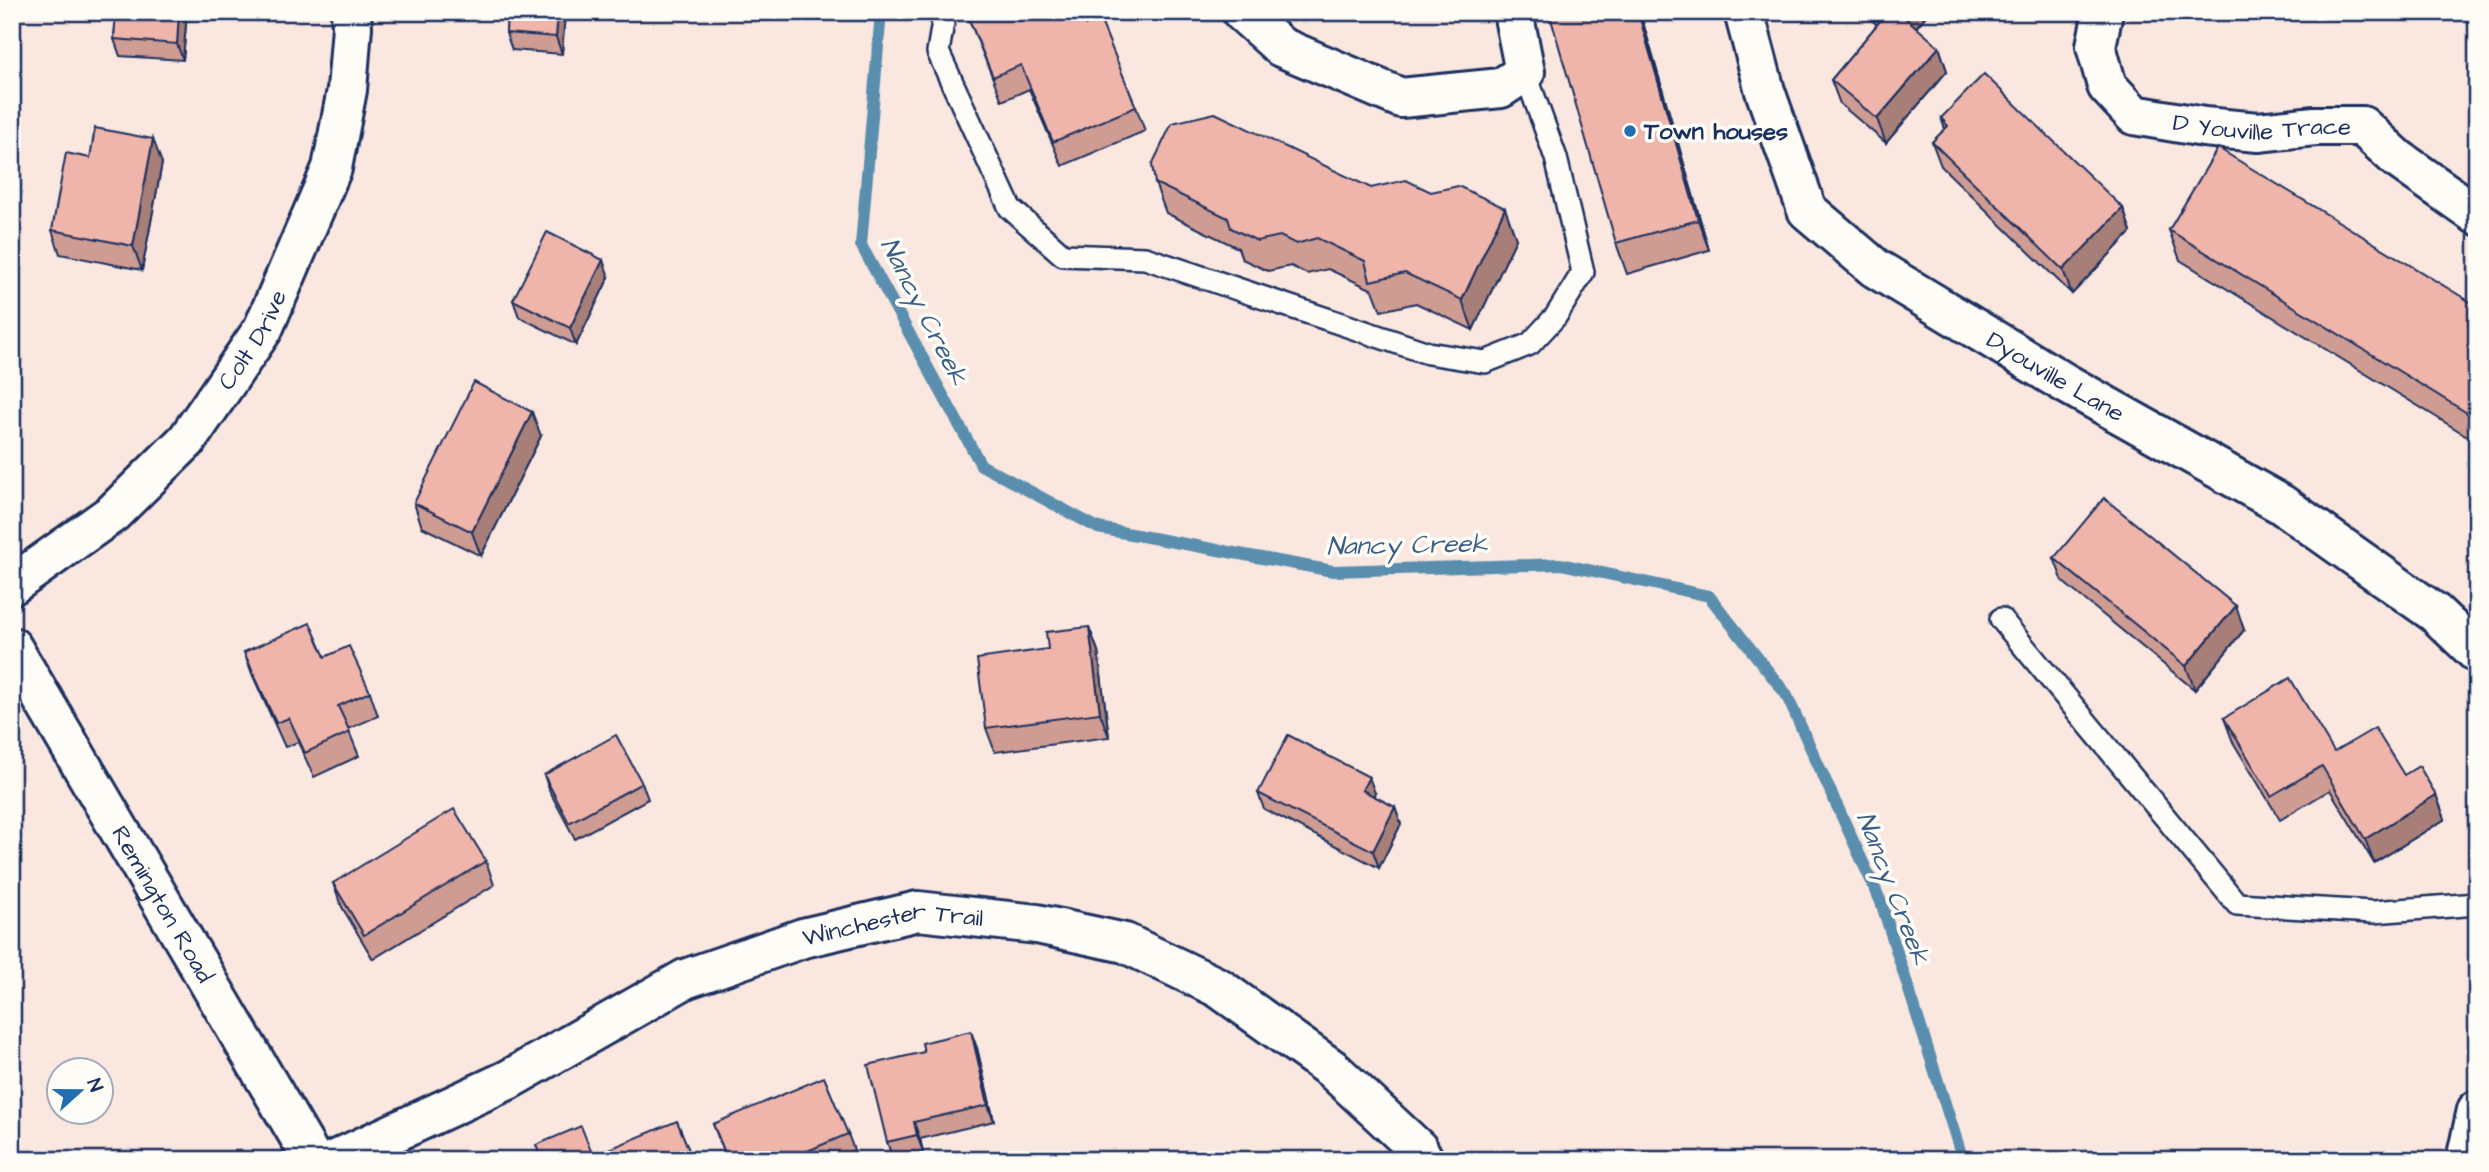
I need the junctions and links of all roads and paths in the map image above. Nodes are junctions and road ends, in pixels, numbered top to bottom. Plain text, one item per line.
1 (351, 12) edge
2 (948, 12) edge
3 (1242, 12) edge
4 (1513, 12) edge
5 (1744, 12) edge
6 (2103, 12) edge
7 (1525, 72) junction
8 (2477, 215) edge
9 (12, 585) edge
10 (2001, 619) dead end
11 (12, 647) edge
12 (2477, 653) edge
13 (2477, 904) edge
14 (2477, 1110) edge
15 (313, 1160) edge
16 (335, 1160) edge
17 (1424, 1160) edge
18 (2466, 1160) edge

1 - 9 street, Colt Drive
2 - 7 lane
3 - 7 street
4 - 7 street
5 - 12 street, Dyouville Lane
6 - 8 street, D Youville Trace
10 - 13 lane
11 - 15 street, Remington Road
14 - 18 street
16 - 17 street, Winchester Trail

